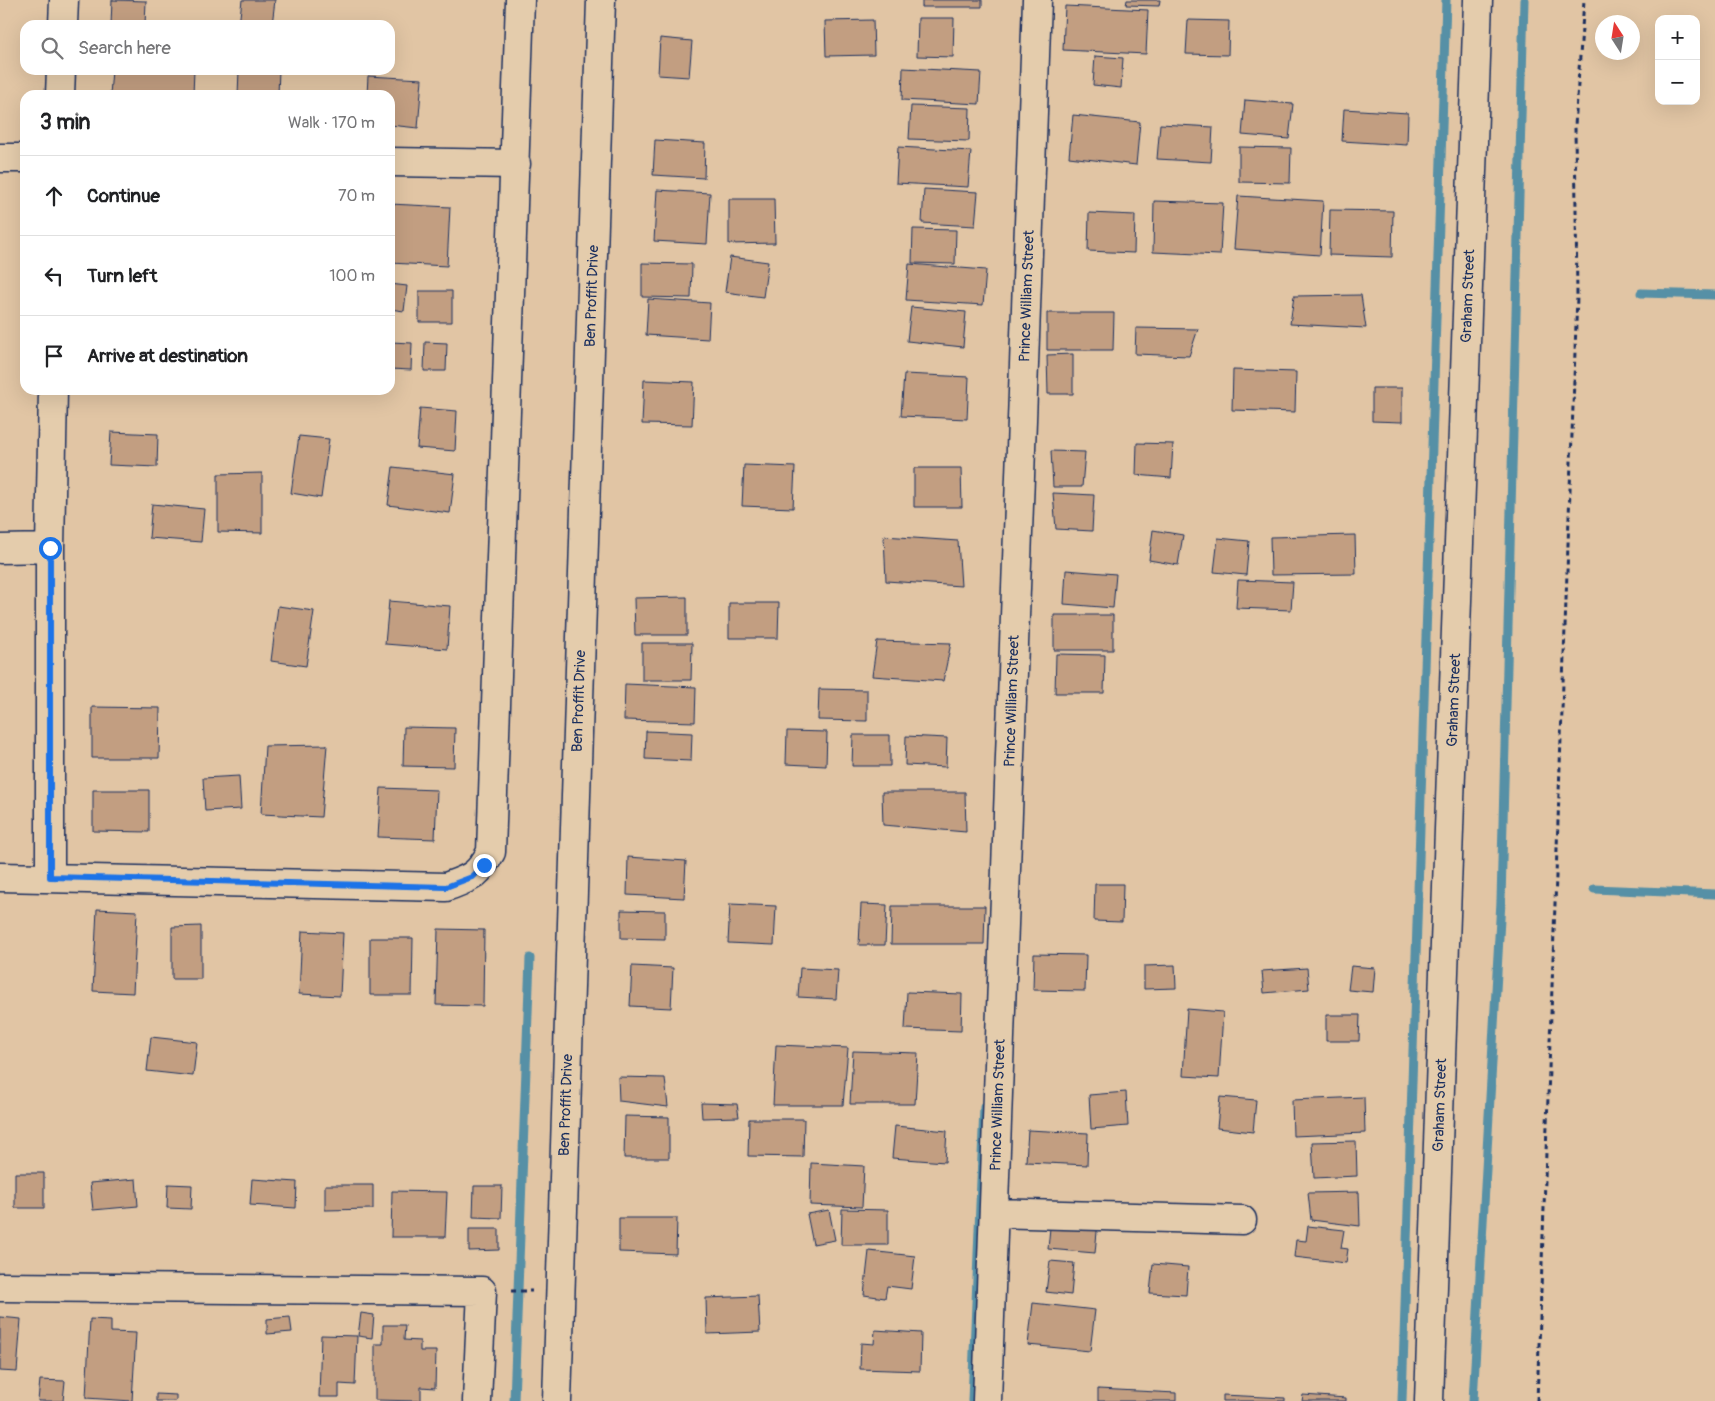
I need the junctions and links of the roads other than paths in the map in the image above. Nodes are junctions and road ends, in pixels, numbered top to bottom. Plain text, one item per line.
1 (64, 0) edge
2 (520, 0) edge
3 (601, 0) edge
4 (1037, 0) edge
5 (1478, 0) edge
6 (63, 20) edge
7 (61, 75) edge
8 (60, 90) edge
9 (0, 158) edge
10 (20, 158) edge
11 (395, 162) edge
12 (516, 164) junction
13 (53, 395) edge
14 (50, 548) junction
15 (0, 549) edge
16 (0, 877) edge
17 (50, 877) junction
18 (994, 1213) junction
19 (1242, 1220) dead end
20 (0, 1287) edge
21 (477, 1401) edge
22 (557, 1401) edge
23 (987, 1401) edge
24 (1429, 1401) edge

1 - 6 street
2 - 12 street
3 - 22 street, Ben Proffit Drive
4 - 18 street, Prince William Street
5 - 24 street, Graham Street
7 - 8 street
9 - 10 street
11 - 12 street
12 - 17 street
13 - 14 street
14 - 15 street
14 - 17 street
16 - 17 street
18 - 19 street
18 - 23 street, Prince William Street
20 - 21 street

